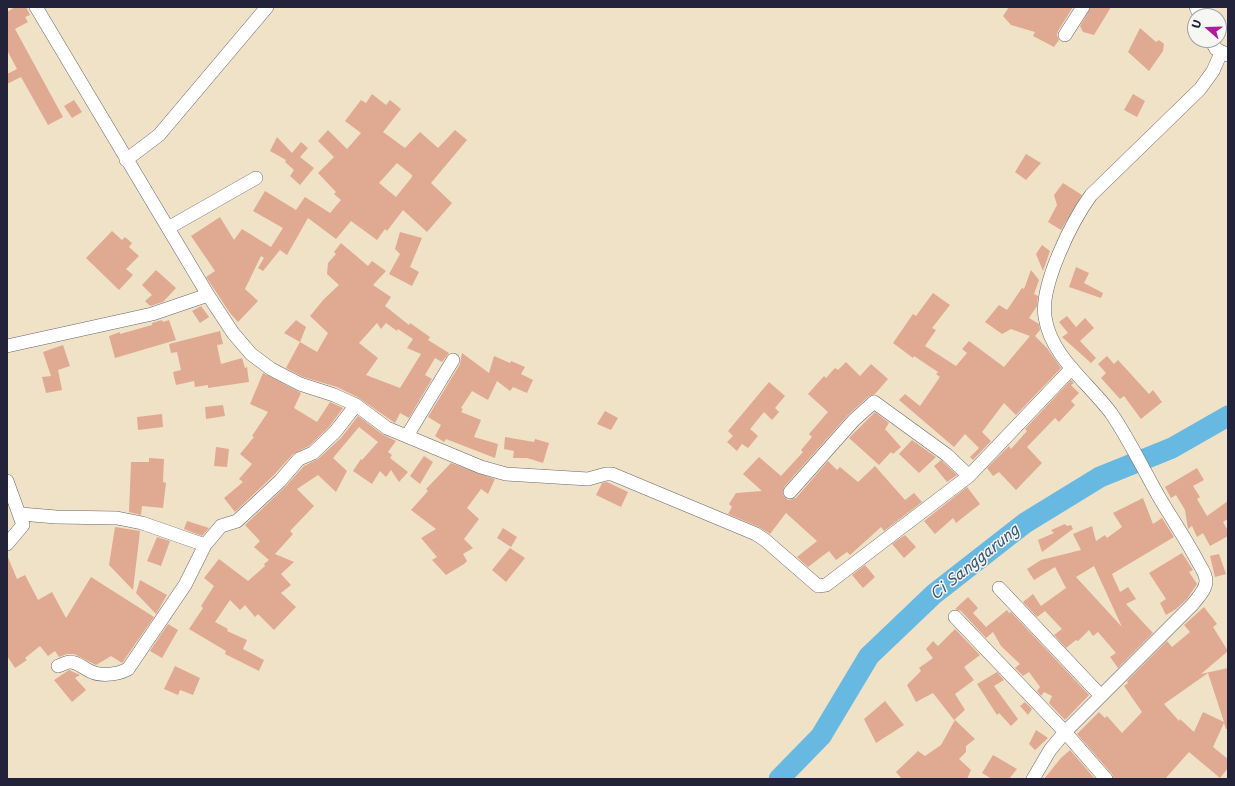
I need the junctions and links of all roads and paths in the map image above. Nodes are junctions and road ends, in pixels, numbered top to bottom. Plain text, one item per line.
1 (36, 7) edge
2 (267, 7) edge
3 (1083, 7) edge
4 (1065, 35) dead end
5 (1224, 54) edge
6 (126, 160) junction
7 (256, 178) dead end
8 (168, 228) junction
9 (208, 295) junction
10 (7, 346) edge
11 (453, 360) dead end
12 (1072, 368) junction
13 (356, 405) junction
14 (407, 436) junction
15 (969, 476) junction
16 (7, 481) edge
17 (790, 492) dead end
18 (21, 514) junction
19 (7, 544) edge
20 (205, 545) junction
21 (999, 588) dead end
22 (955, 617) dead end
23 (58, 666) dead end
24 (1101, 696) junction
25 (1065, 732) junction
26 (1038, 777) edge
27 (1106, 779) edge

1 - 6 street
2 - 6 street
3 - 4 street
5 - 12 street
6 - 8 street
7 - 8 street
8 - 9 street
9 - 10 street
9 - 13 street
11 - 14 street
12 - 15 street
12 - 24 street
13 - 14 street
13 - 20 street
14 - 15 street
15 - 17 street
16 - 18 street
18 - 19 street
18 - 20 street
20 - 23 street
21 - 24 street
22 - 25 street
24 - 25 street
25 - 26 street
25 - 27 street

